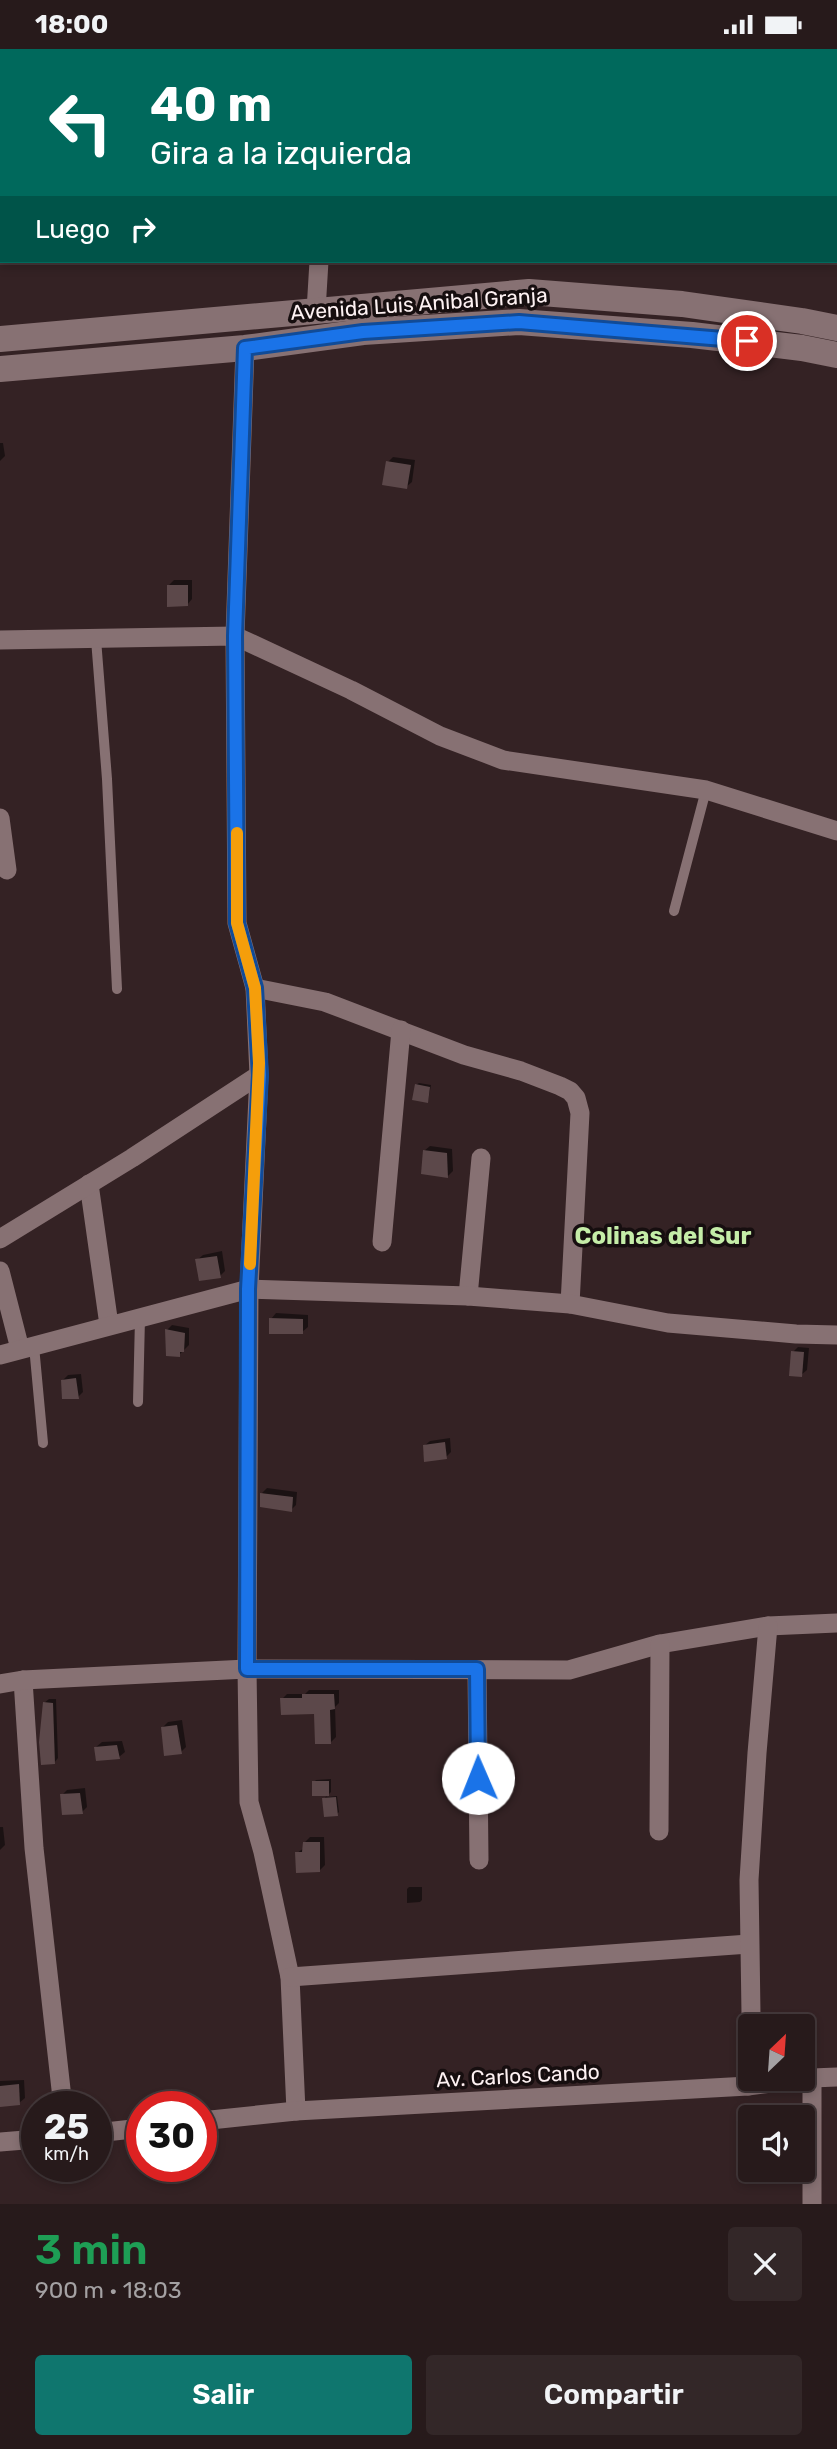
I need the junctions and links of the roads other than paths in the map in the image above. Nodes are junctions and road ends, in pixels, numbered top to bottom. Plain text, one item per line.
1 (319, 263) edge
2 (316, 310) junction
3 (837, 328) edge
4 (0, 339) edge
5 (245, 348) junction
6 (837, 355) edge
7 (0, 369) edge
8 (235, 636) junction
9 (96, 639) junction
10 (0, 640) edge
11 (706, 790) junction
12 (0, 818) edge
13 (837, 831) edge
14 (6, 870) dead end
15 (674, 911) dead end
16 (255, 988) junction
17 (117, 989) dead end
18 (401, 1030) junction
19 (260, 1075) junction
20 (481, 1158) dead end
21 (89, 1184) junction
22 (0, 1239) edge
23 (382, 1242) dead end
24 (0, 1271) edge
25 (248, 1289) junction
26 (468, 1296) junction
27 (570, 1304) junction
28 (140, 1317) junction
29 (109, 1325) junction
30 (837, 1335) edge
31 (27, 1347) junction
32 (0, 1355) edge
33 (138, 1402) dead end
34 (43, 1443) dead end
35 (837, 1623) edge
36 (768, 1626) junction
37 (660, 1644) junction
38 (247, 1669) junction
39 (477, 1669) junction
40 (23, 1680) junction
41 (0, 1684) edge
42 (659, 1831) dead end
43 (479, 1860) dead end
44 (749, 1944) junction
45 (290, 1977) junction
46 (751, 2014) edge
47 (837, 2077) edge
48 (816, 2078) edge
49 (738, 2087) edge
50 (61, 2091) edge
51 (812, 2091) edge
52 (296, 2111) junction
53 (217, 2119) edge
54 (21, 2141) edge
55 (0, 2143) edge
56 (812, 2204) edge

1 - 2 street
2 - 3 main road, Avenida Luis Anibal Granja
2 - 4 main road, Avenida Luis Anibal Granja
5 - 6 main road, Avenida Luis Anibal Granja
5 - 7 main road, Avenida Luis Anibal Granja
5 - 8 street
8 - 9 street
8 - 11 street
8 - 16 street
9 - 10 street
9 - 17 lane
11 - 13 street
11 - 15 lane
12 - 14 street
16 - 18 street
16 - 19 street
18 - 23 street
18 - 27 street
19 - 21 street
19 - 25 street
20 - 26 street
21 - 22 street
21 - 29 street
24 - 31 street
25 - 26 street
25 - 28 street
25 - 38 street
26 - 27 street
27 - 30 street
28 - 29 street
28 - 33 lane
29 - 31 street
31 - 32 street
31 - 34 lane
35 - 36 street
36 - 37 street
36 - 44 street
37 - 39 street
37 - 42 street
38 - 39 street
38 - 40 street
38 - 45 street
39 - 43 street
40 - 41 street
40 - 50 street
44 - 45 street
44 - 46 street
45 - 52 street
47 - 48 street, Av. Carlos Cando
49 - 52 street, Av. Carlos Cando
51 - 56 street
52 - 53 street, Av. Carlos Cando
54 - 55 street

